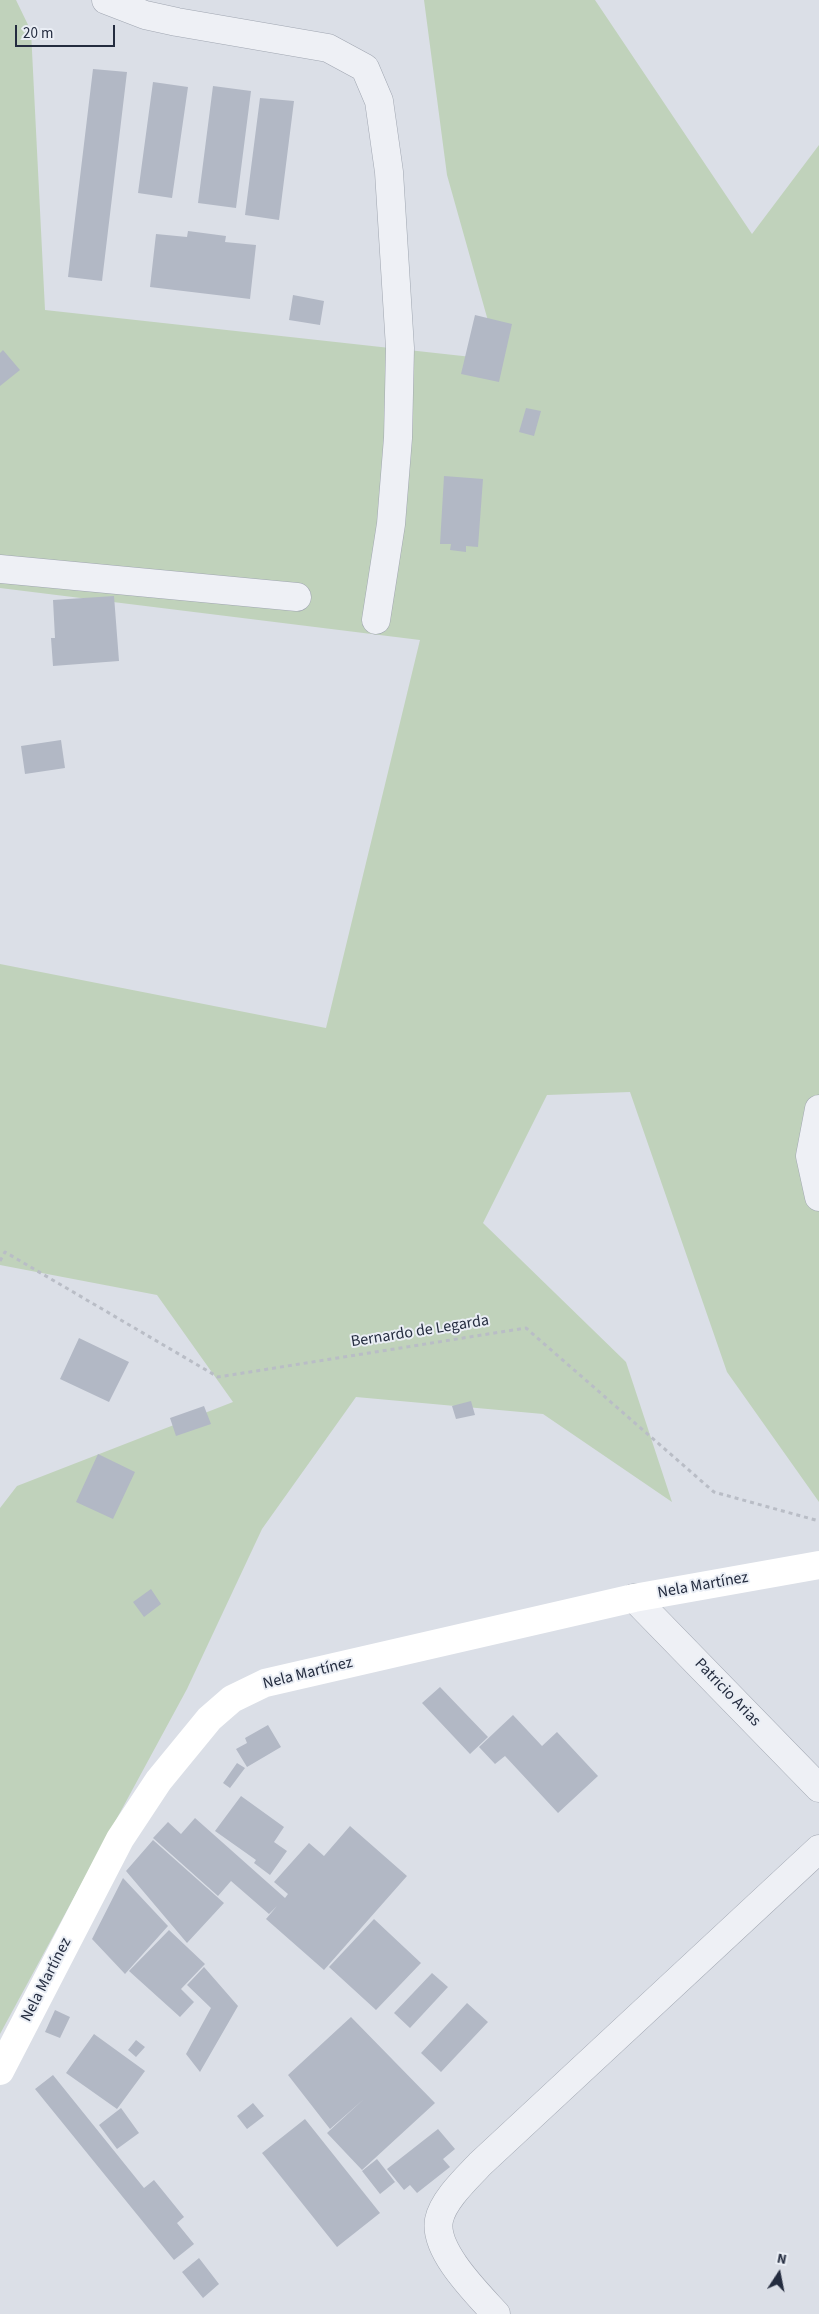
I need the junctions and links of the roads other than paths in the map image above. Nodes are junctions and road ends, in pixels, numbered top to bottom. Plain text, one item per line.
1 (106, 0) edge
2 (0, 570) edge
3 (297, 597) dead end
4 (376, 620) dead end
5 (819, 1109) edge
6 (819, 1198) edge
7 (819, 1565) edge
8 (634, 1598) junction
9 (819, 1788) edge
10 (819, 1849) edge
11 (0, 2071) edge
12 (496, 2314) edge

1 - 4 street
2 - 3 street
5 - 6 street
7 - 8 main road, Nela Martínez
8 - 9 street, Patricio Arias
8 - 11 main road, Nela Martínez
10 - 12 street

